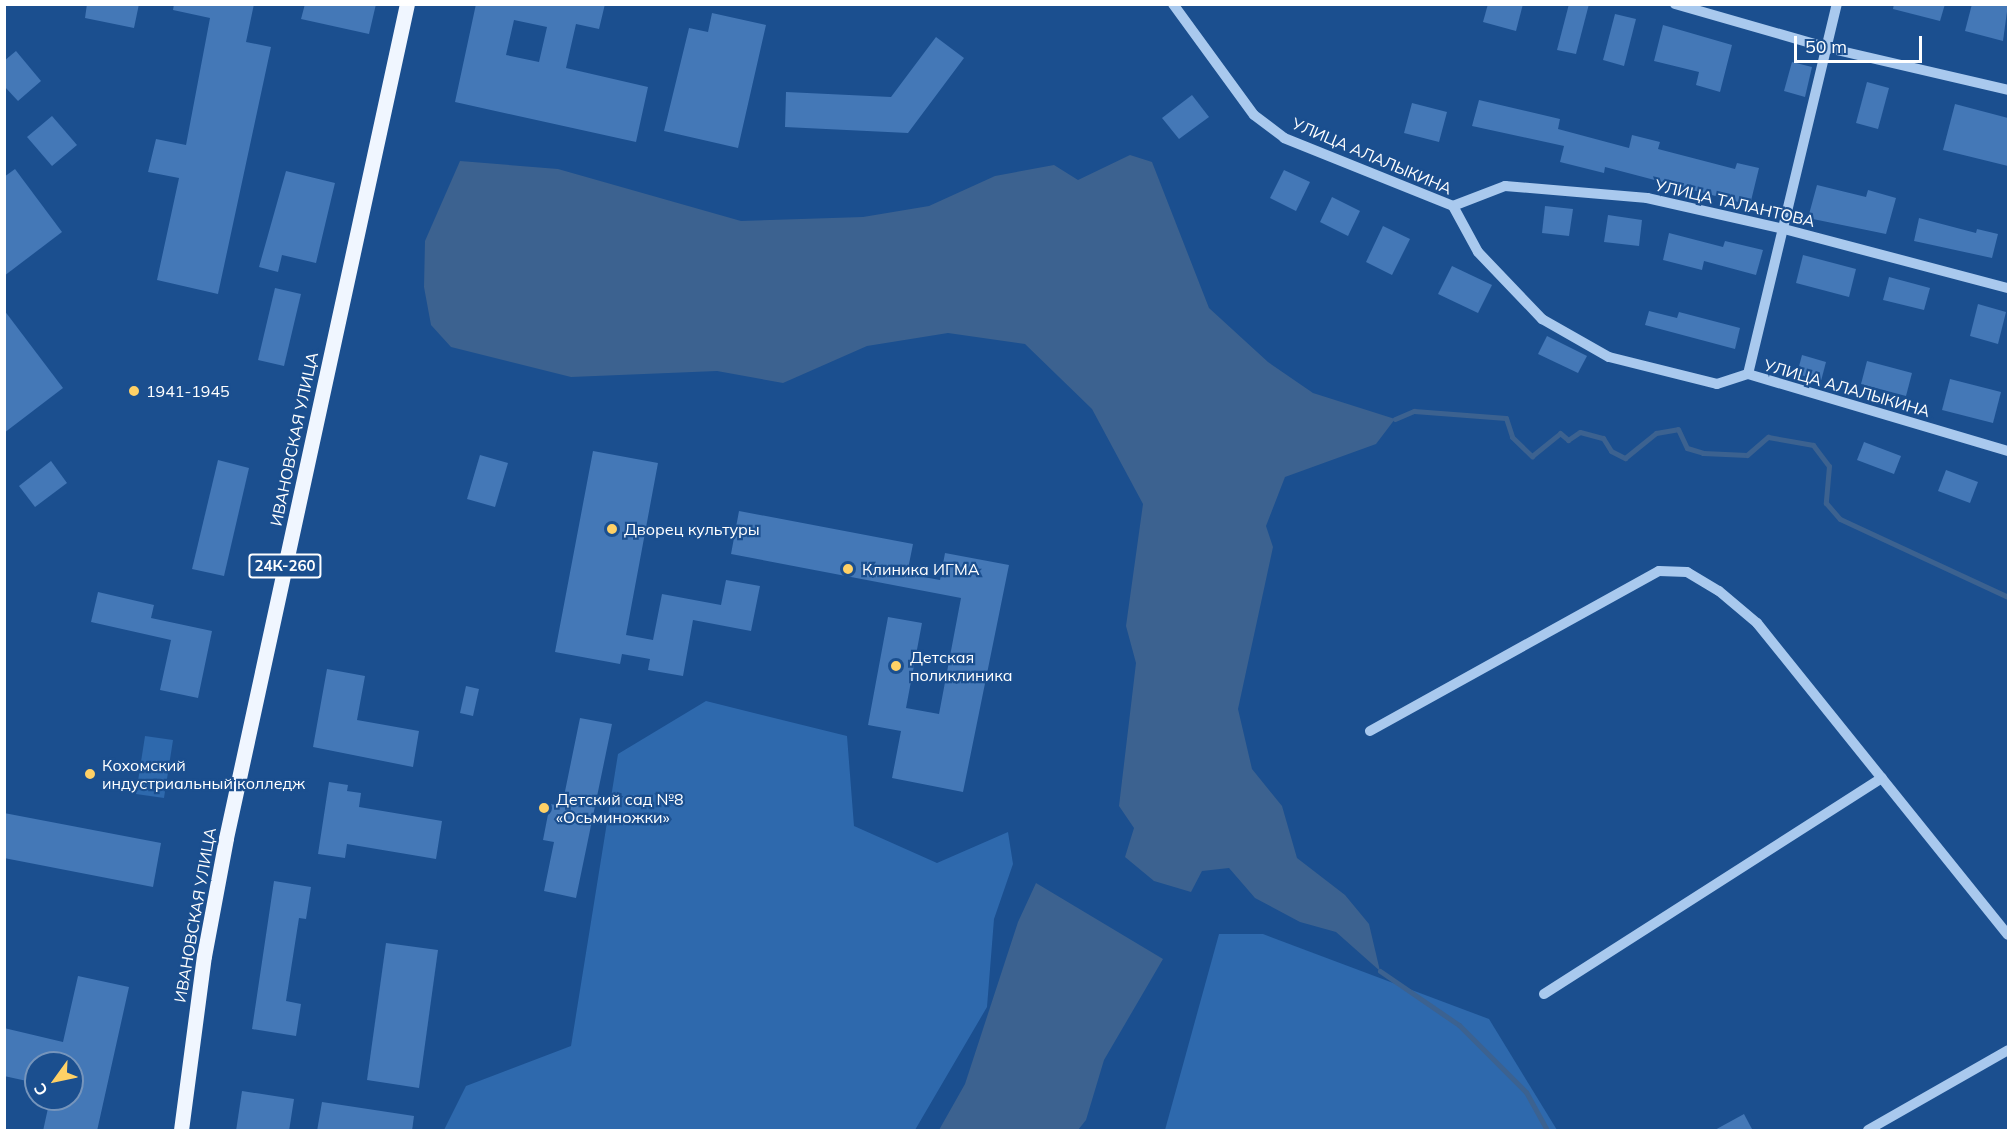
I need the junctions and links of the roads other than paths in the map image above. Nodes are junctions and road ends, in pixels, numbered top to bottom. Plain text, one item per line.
1 (407, 4) edge
2 (1173, 4) edge
3 (1675, 4) edge
4 (1837, 4) edge
5 (1828, 48) junction
6 (2008, 90) edge
7 (1454, 206) junction
8 (1784, 229) junction
9 (2008, 288) edge
10 (1748, 374) junction
11 (2008, 451) edge
12 (1370, 731) dead end
13 (1882, 778) junction
14 (2008, 935) edge
15 (1544, 993) dead end
16 (2008, 1050) edge
17 (181, 1131) edge
18 (1868, 1131) edge

1 - 17 main road, ИВАНОВСКАЯ УЛИЦА / 24К-260
2 - 7 street, УЛИЦА АЛАЛЫКИНА
3 - 5 street
4 - 5 street
5 - 6 street
5 - 8 street
7 - 8 street, УЛИЦА ТАЛАНТОВА
7 - 10 street, УЛИЦА АЛАЛЫКИНА
8 - 9 street, УЛИЦА ТАЛАНТОВА
8 - 10 street
10 - 11 street, УЛИЦА АЛАЛЫКИНА
12 - 13 street
13 - 14 street
13 - 15 street
16 - 18 street

